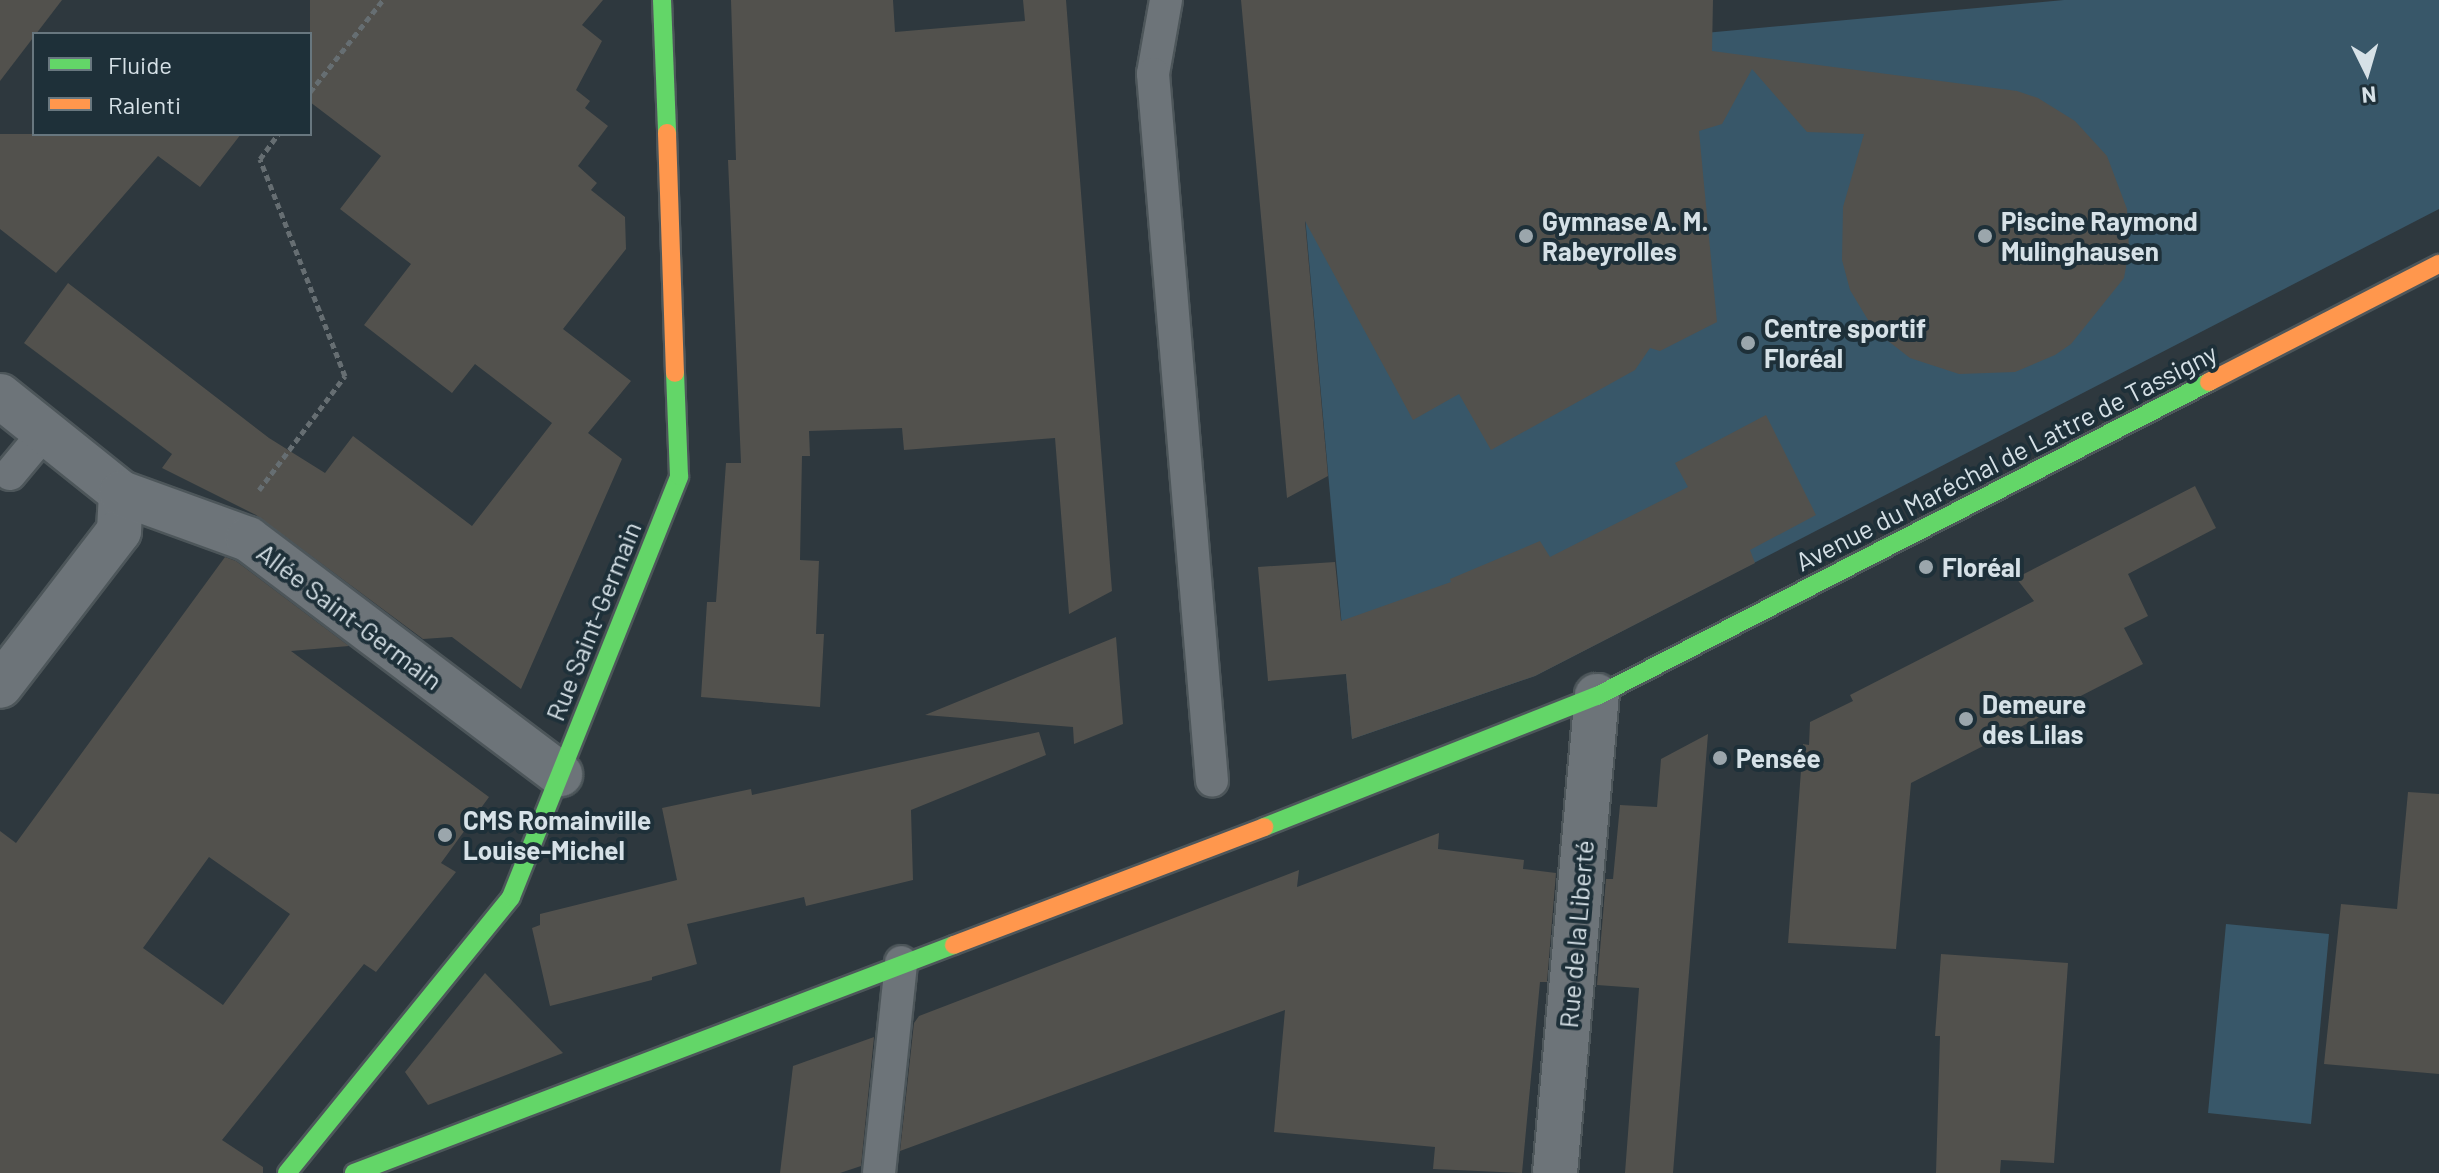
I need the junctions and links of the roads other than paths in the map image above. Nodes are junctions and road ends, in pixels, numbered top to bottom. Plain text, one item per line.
1 (662, 0) edge
2 (1166, 0) edge
3 (2439, 264) edge
4 (0, 396) edge
5 (45, 432) junction
6 (10, 474) dead end
7 (121, 493) junction
8 (0, 686) edge
9 (1597, 696) junction
10 (560, 774) junction
11 (1212, 781) dead end
12 (901, 962) junction
13 (287, 1173) edge
14 (354, 1173) edge
15 (879, 1173) edge
16 (1555, 1173) edge

1 - 10 street, Rue Saint-Germain
2 - 11 lane
3 - 9 street, Avenue du Maréchal de Lattre de Tassigny
4 - 5 street, Allée Saint-Germain
5 - 6 lane
5 - 7 street, Allée Saint-Germain
7 - 8 street
7 - 10 street, Allée Saint-Germain
9 - 12 street, Avenue du Maréchal de Lattre de Tassigny
9 - 16 street, Rue de la Liberté
10 - 13 street, Rue Saint-Germain
12 - 14 street, Avenue du Maréchal de Lattre de Tassigny
12 - 15 lane

